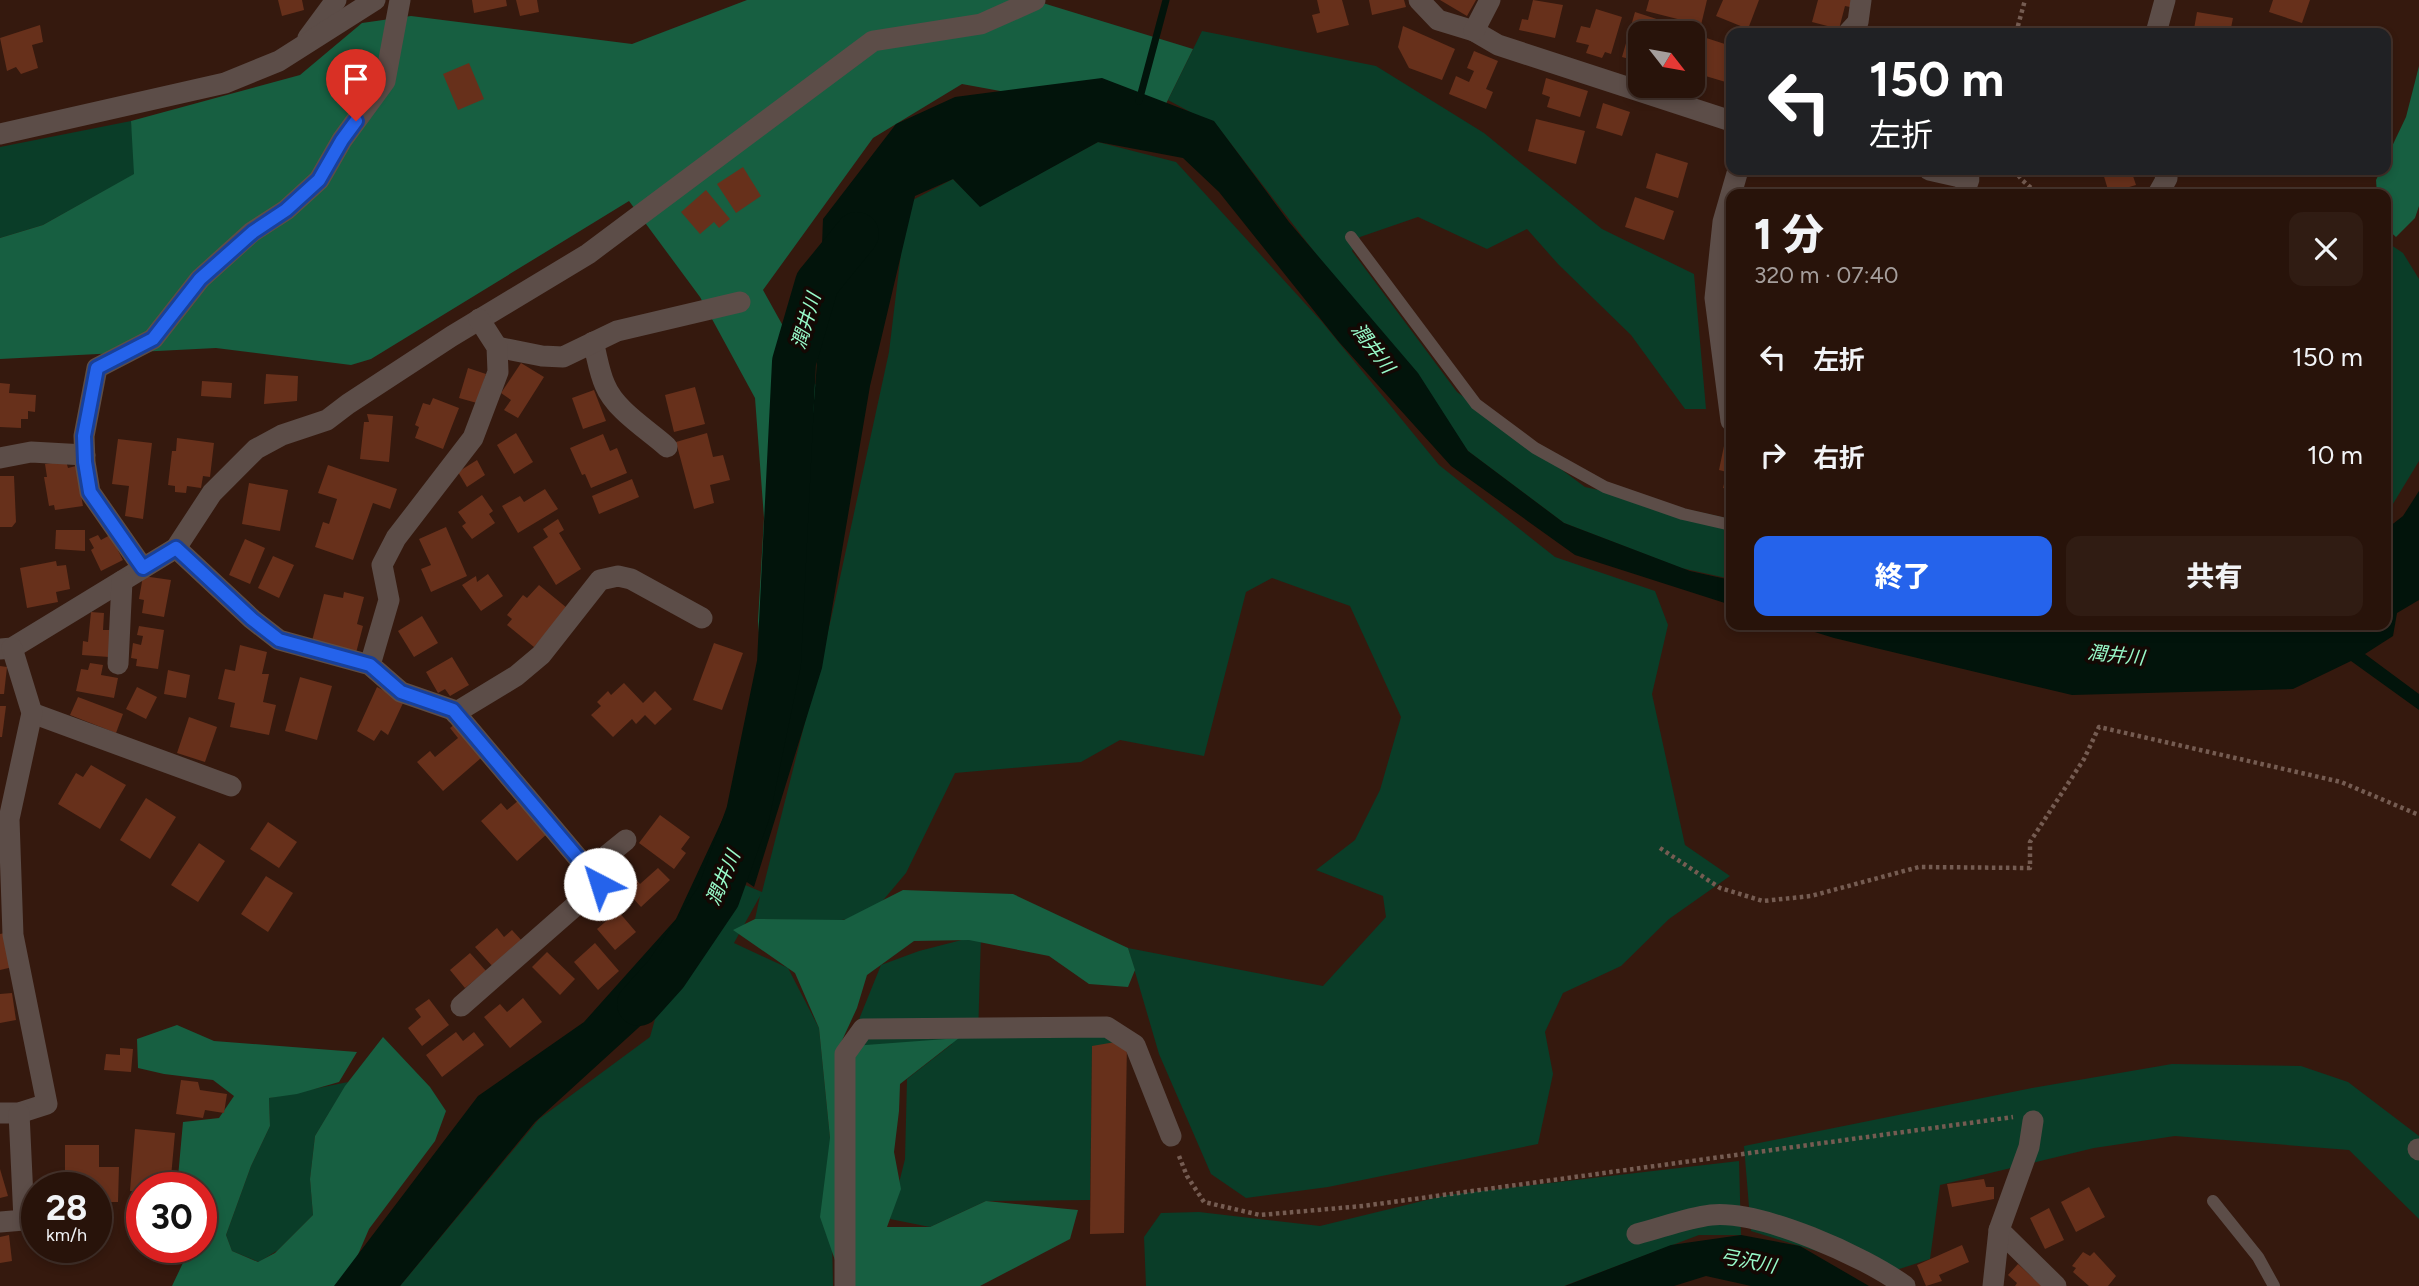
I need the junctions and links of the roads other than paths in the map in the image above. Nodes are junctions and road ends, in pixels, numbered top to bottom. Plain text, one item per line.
1 (336, 0) edge
2 (375, 0) edge
3 (400, 0) edge
4 (1035, 0) edge
5 (1419, 0) edge
6 (1490, 0) edge
7 (1861, 0) edge
8 (2165, 0) edge
9 (1853, 28) edge
10 (2157, 28) edge
11 (1474, 31) junction
12 (302, 47) junction
13 (1726, 119) edge
14 (0, 134) edge
15 (1951, 175) edge
16 (1966, 189) edge
17 (1726, 212) edge
18 (1351, 237) dead end
19 (1723, 299) edge
20 (740, 302) dead end
21 (479, 319) junction
22 (593, 342) junction
23 (1726, 345) edge
24 (496, 347) junction
25 (667, 447) dead end
26 (85, 455) junction
27 (0, 458) edge
28 (1726, 524) edge
29 (176, 548) junction
30 (143, 568) junction
31 (122, 581) junction
32 (702, 618) dead end
33 (6, 648) edge
34 (118, 664) dead end
35 (370, 665) junction
36 (32, 713) junction
37 (455, 713) junction
38 (231, 786) dead end
39 (626, 840) dead end
40 (589, 870) junction
41 (461, 1006) dead end
42 (9, 1113) edge
43 (2033, 1121) road end
44 (1171, 1136) road end
45 (2213, 1201) dead end
46 (0, 1222) edge
47 (1999, 1230) junction
48 (1637, 1234) dead end
49 (845, 1286) edge
50 (1905, 1286) edge
51 (1993, 1286) edge
52 (2056, 1286) edge
53 (2274, 1286) edge

1 - 12 street
2 - 12 street
3 - 26 street
4 - 21 street
5 - 11 street
6 - 11 street
7 - 9 street
8 - 10 street
11 - 13 street
12 - 14 street
15 - 16 street
17 - 19 street
18 - 28 lane
19 - 23 street
20 - 22 street
21 - 24 street
21 - 29 street
22 - 24 street
22 - 25 street
24 - 35 street
26 - 27 street
26 - 30 street
29 - 30 street
29 - 35 street
30 - 31 street
31 - 33 street
31 - 34 street
32 - 37 street
33 - 36 street
35 - 37 street
36 - 38 street
36 - 42 street
37 - 40 street
39 - 40 street
40 - 41 street
42 - 46 street
43 - 47 street
44 - 49 street
45 - 53 lane
47 - 51 street
47 - 52 street
48 - 50 street

